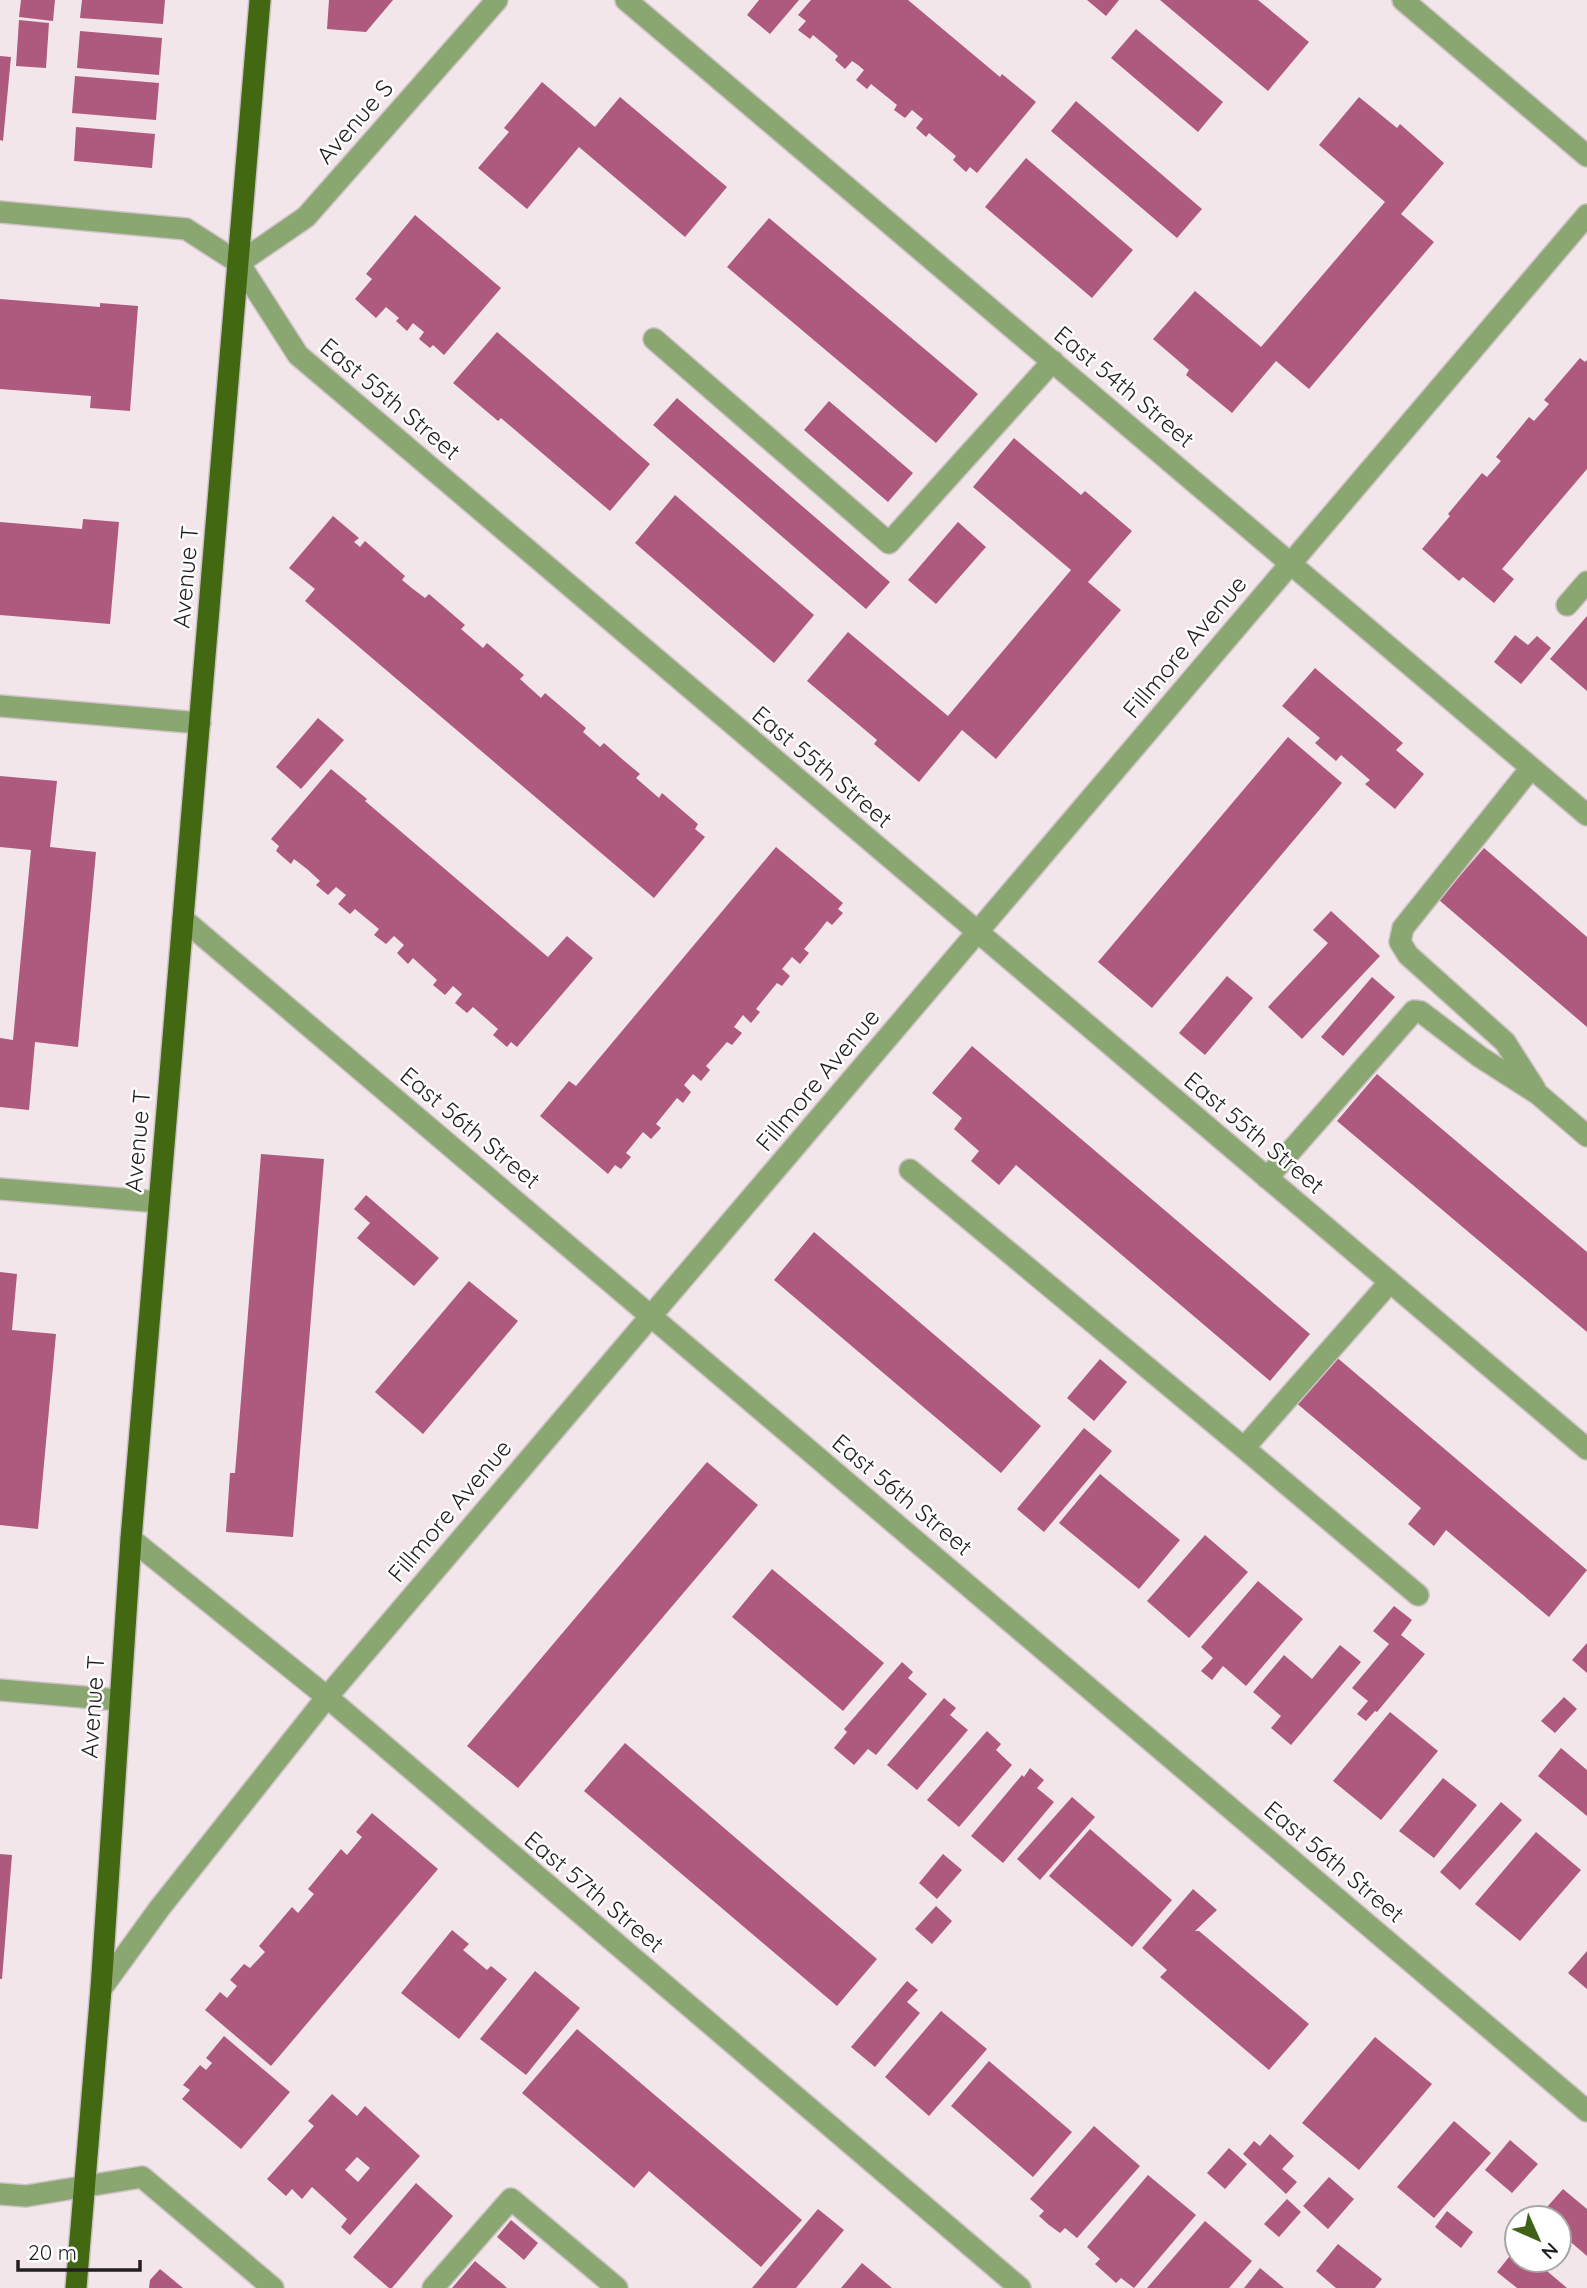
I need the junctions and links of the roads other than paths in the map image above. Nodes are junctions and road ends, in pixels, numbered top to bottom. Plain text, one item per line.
1 (260, 0) edge
2 (497, 0) edge
3 (626, 0) edge
4 (1403, 0) edge
5 (1587, 156) edge
6 (0, 212) edge
7 (1587, 215) edge
8 (239, 263) junction
9 (654, 339) dead end
10 (1053, 362) junction
11 (1290, 563) junction
12 (1587, 582) edge
13 (1567, 605) dead end
14 (0, 706) edge
15 (200, 723) junction
16 (1531, 768) junction
17 (1587, 815) edge
18 (183, 919) junction
19 (977, 932) junction
20 (1538, 1094) junction
21 (1587, 1136) edge
22 (910, 1170) dead end
23 (1267, 1178) junction
24 (0, 1189) edge
25 (159, 1202) junction
26 (1390, 1282) junction
27 (651, 1315) junction
28 (1244, 1448) junction
29 (1587, 1450) edge
30 (131, 1539) junction
31 (1418, 1595) dead end
32 (0, 1690) edge
33 (327, 1697) junction
34 (119, 1700) junction
35 (101, 1989) junction
36 (1587, 2111) edge
37 (84, 2185) junction
38 (0, 2194) edge
39 (76, 2288) edge
40 (273, 2288) edge
41 (433, 2288) edge
42 (617, 2288) edge
43 (1020, 2288) edge

1 - 8 main road, Avenue T
2 - 8 street, Avenue S
3 - 10 street, East 54th Street
4 - 5 street
6 - 8 street, East 55th Street
7 - 11 street, Fillmore Avenue
8 - 15 main road, Avenue T
8 - 19 street, East 55th Street
9 - 10 street
10 - 11 street, East 54th Street
11 - 16 street, East 54th Street
11 - 19 street, Fillmore Avenue
12 - 13 street
14 - 15 street
15 - 18 main road, Avenue T
16 - 17 street, East 54th Street
16 - 20 street
18 - 25 main road, Avenue T
18 - 27 street, East 56th Street
19 - 23 street, East 55th Street
19 - 27 street, Fillmore Avenue
20 - 21 street
20 - 23 street
22 - 28 street
23 - 26 street, East 55th Street
24 - 25 street
25 - 30 main road, Avenue T
26 - 28 street
26 - 29 street, East 55th Street
27 - 33 street, Fillmore Avenue
27 - 36 street, East 56th Street
28 - 31 street
30 - 33 street, East 57th Street
30 - 34 main road, Avenue T
32 - 34 street
33 - 35 street, Fillmore Avenue
33 - 43 street, East 57th Street
34 - 35 main road, Avenue T
35 - 37 main road, Avenue T
37 - 38 street
37 - 39 main road, Avenue T
37 - 40 street
41 - 42 street

